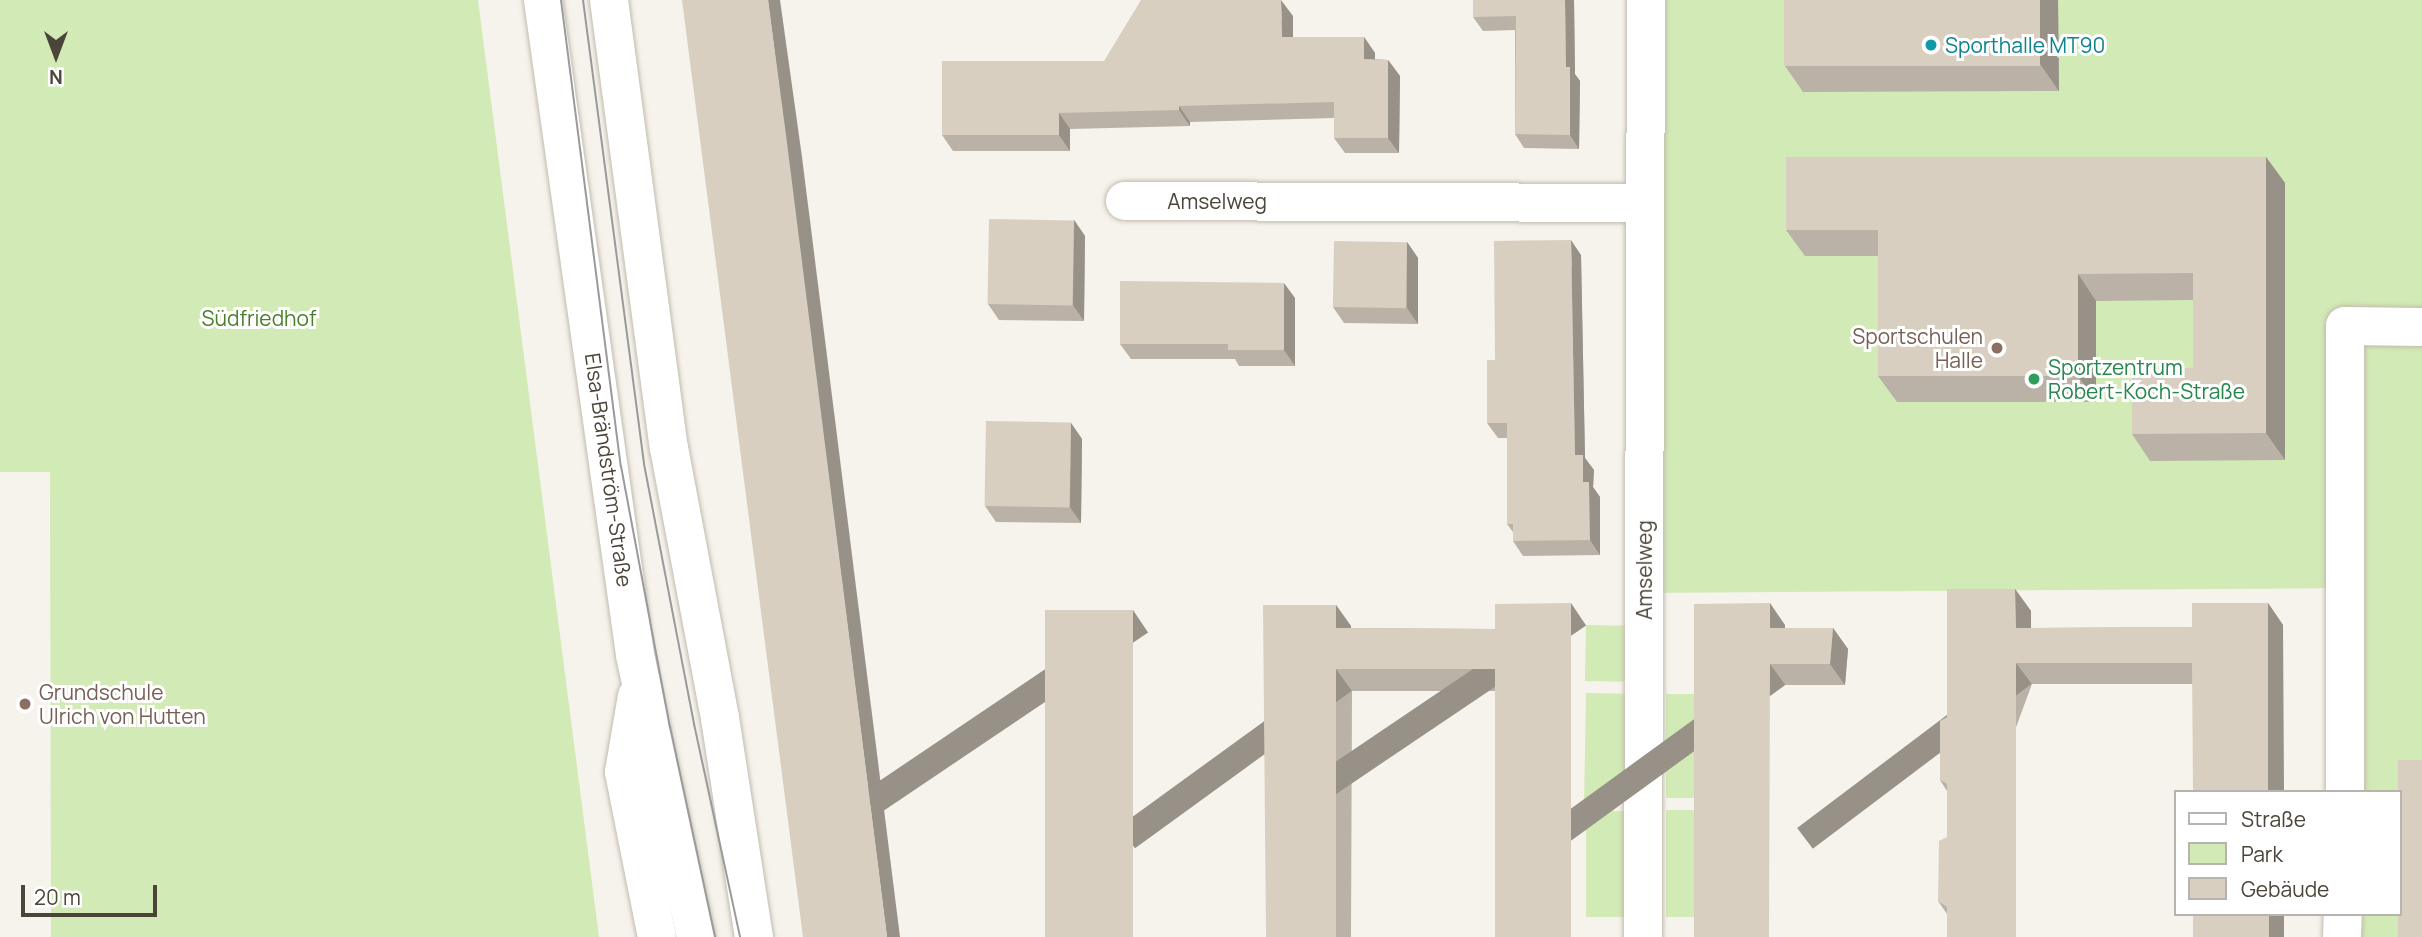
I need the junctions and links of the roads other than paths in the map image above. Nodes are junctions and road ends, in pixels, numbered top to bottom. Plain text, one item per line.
1 (543, 0) edge
2 (609, 0) edge
3 (1646, 0) edge
4 (1125, 201) dead end
5 (1644, 203) junction
6 (2422, 327) edge
7 (640, 677) junction
8 (2345, 790) edge
9 (2343, 916) edge
10 (657, 937) edge
11 (696, 937) edge
12 (754, 937) edge
13 (1643, 937) edge
14 (2342, 937) edge

1 - 7 street, Elsa-Brändström-Straße
2 - 12 street
3 - 5 street, Amselweg
4 - 5 street, Amselweg
5 - 13 street, Amselweg
6 - 8 street
7 - 10 street
7 - 11 street, Elsa-Brändström-Straße
9 - 14 street

